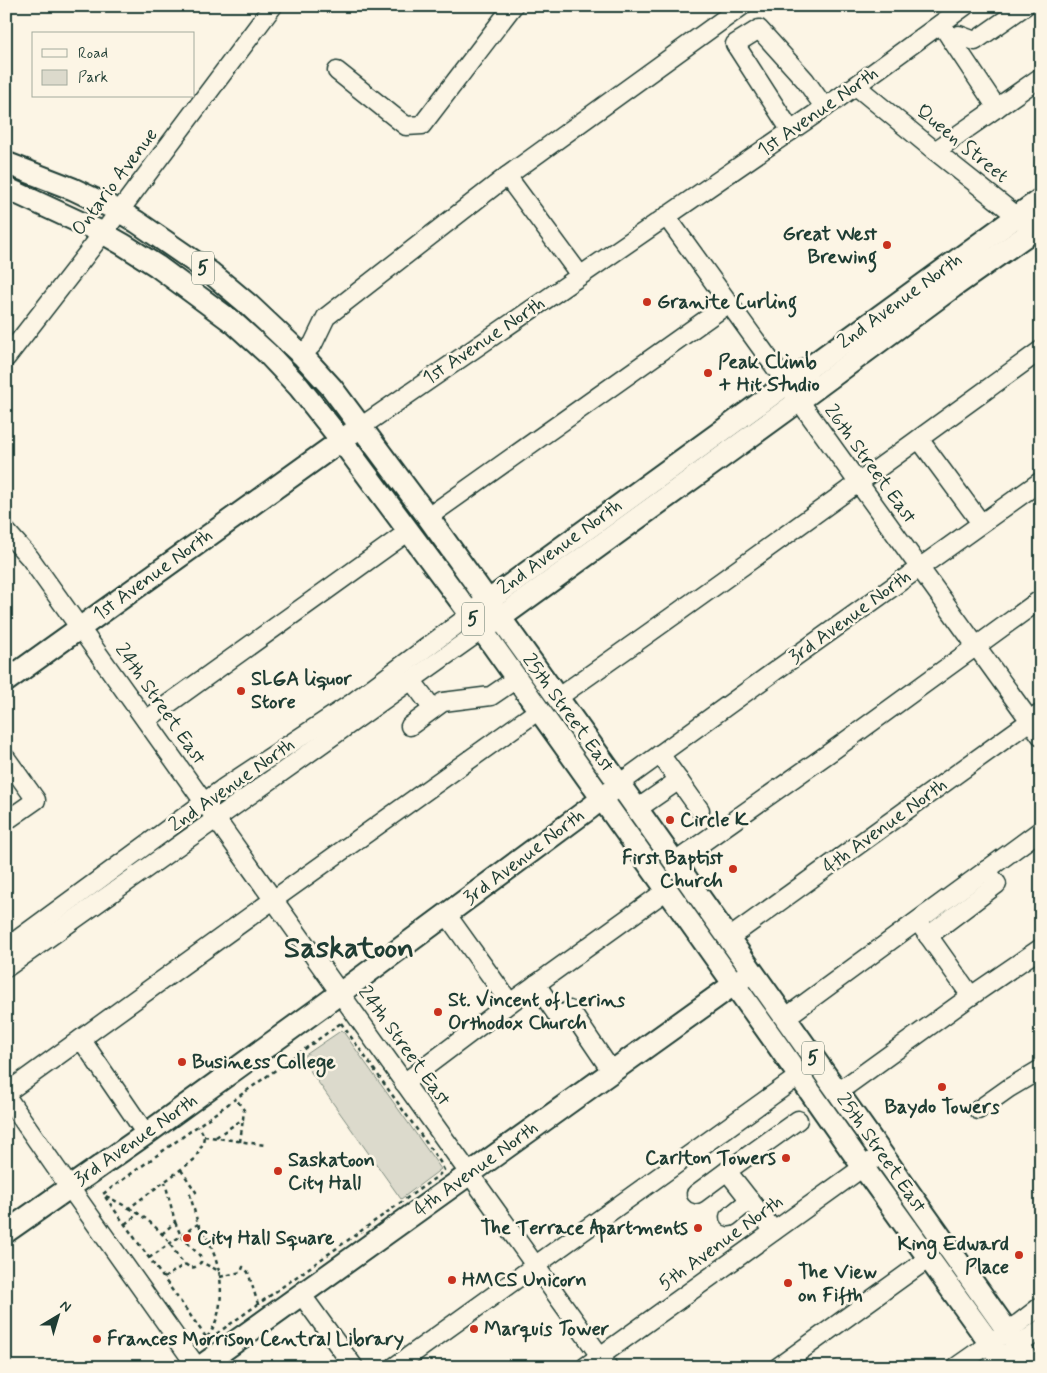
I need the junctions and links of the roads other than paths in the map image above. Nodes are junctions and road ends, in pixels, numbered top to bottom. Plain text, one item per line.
1 (513, 6) edge
2 (742, 6) edge
3 (965, 6) edge
4 (1025, 6) edge
5 (270, 11) edge
6 (941, 24) junction
7 (951, 39) junction
8 (337, 71) dead end
9 (1041, 77) edge
10 (856, 86) junction
11 (825, 108) junction
12 (997, 108) junction
13 (791, 131) junction
14 (935, 151) junction
15 (6, 163) edge
16 (507, 176) junction
17 (6, 188) edge
18 (1041, 199) edge
19 (119, 211) junction
20 (666, 216) junction
21 (1017, 216) junction
22 (1039, 230) edge
23 (103, 232) junction
24 (580, 275) junction
25 (728, 304) junction
26 (1041, 350) edge
27 (302, 355) junction
28 (6, 358) edge
29 (786, 384) junction
30 (799, 401) junction
31 (362, 426) junction
32 (919, 439) junction
33 (341, 440) junction
34 (1041, 481) edge
35 (858, 484) junction
36 (428, 517) junction
37 (981, 523) junction
38 (6, 531) edge
39 (409, 531) junction
40 (919, 567) junction
41 (1041, 599) edge
42 (487, 600) junction
43 (499, 618) junction
44 (476, 622) junction
45 (80, 628) junction
46 (976, 646) junction
47 (516, 679) junction
48 (6, 681) edge
49 (412, 681) junction
50 (557, 698) junction
51 (433, 709) junction
52 (539, 710) junction
53 (1036, 717) edge
54 (146, 720) junction
55 (410, 726) dead end
56 (1041, 736) edge
57 (660, 754) junction
58 (6, 758) edge
59 (678, 780) junction
60 (619, 784) junction
61 (603, 799) junction
62 (204, 802) junction
63 (637, 808) junction
64 (700, 810) dead end
65 (216, 818) junction
66 (6, 821) edge
67 (1041, 830) edge
68 (675, 862) junction
69 (986, 870) junction
70 (667, 890) junction
71 (273, 900) junction
72 (446, 915) junction
73 (917, 921) junction
74 (928, 936) junction
75 (729, 938) junction
76 (6, 948) edge
77 (1041, 948) edge
78 (6, 968) edge
79 (752, 971) junction
80 (536, 984) junction
81 (734, 984) junction
82 (340, 994) junction
83 (971, 996) junction
84 (510, 1003) junction
85 (785, 1018) junction
86 (81, 1039) junction
87 (1041, 1069) edge
88 (612, 1072) junction
89 (799, 1076) junction
90 (404, 1084) junction
91 (838, 1092) junction
92 (6, 1095) edge
93 (978, 1110) dead end
94 (798, 1120) dead end
95 (146, 1134) junction
96 (881, 1154) junction
97 (863, 1167) junction
98 (727, 1171) junction
99 (470, 1174) junction
100 (69, 1187) junction
101 (696, 1194) dead end
102 (750, 1200) junction
103 (729, 1217) dead end
104 (774, 1231) junction
105 (6, 1232) edge
106 (929, 1258) junction
107 (535, 1266) junction
108 (301, 1294) junction
109 (1041, 1306) edge
110 (1041, 1329) edge
111 (1002, 1352) edge
112 (604, 1361) edge
113 (198, 1367) edge
114 (354, 1367) edge
115 (394, 1367) edge
116 (585, 1367) edge
117 (778, 1367) edge
118 (956, 1367) edge
119 (1033, 1367) edge

1 - 8 street
2 - 16 street
3 - 6 street, 1st Avenue North
4 - 7 street
5 - 19 street, Ontario Avenue
6 - 7 street
6 - 10 street, 1st Avenue North
7 - 12 street
9 - 12 street
10 - 11 street, 1st Avenue North
10 - 14 street, Queen Street
11 - 13 street, 1st Avenue North
11 - 13 street
12 - 14 street
13 - 20 street, 1st Avenue North
14 - 21 street, Queen Street
15 - 19 main road, 25th Street East / 5
16 - 24 street
16 - 27 street
17 - 23 main road, 25th Street East / 5
18 - 21 main road, 2nd Avenue North
19 - 23 street, Ontario Avenue
19 - 27 main road, 25th Street East / 5
20 - 24 street, 1st Avenue North
20 - 25 street, 26th Street East
21 - 22 street, Queen Street
21 - 29 main road, 2nd Avenue North
22 - 30 main road, 2nd Avenue North
23 - 28 street, Ontario Avenue
23 - 33 main road, 25th Street East / 5
24 - 31 street, 1st Avenue North
25 - 29 street, 26th Street East
25 - 36 street
26 - 32 street
27 - 31 main road, 25th Street East / 5
29 - 30 street, 26th Street East
29 - 42 main road, 2nd Avenue North
30 - 35 street, 26th Street East
30 - 43 main road, 2nd Avenue North
31 - 33 main road, 1st Avenue North
31 - 36 main road, 25th Street East / 5
32 - 35 street
32 - 37 street
33 - 39 main road, 25th Street East / 5
33 - 45 main road, 1st Avenue North
34 - 37 street, 3rd Avenue North
35 - 40 street, 26th Street East
35 - 50 street
36 - 42 main road, 25th Street East / 5
37 - 40 street, 3rd Avenue North
38 - 45 street, 24th Street East
39 - 44 main road, 25th Street East / 5
39 - 54 street
40 - 46 street, 26th Street East
40 - 57 street, 3rd Avenue North
41 - 46 street
42 - 43 main road, 25th Street East / 5
42 - 44 main road, 2nd Avenue North
43 - 44 main road, 2nd Avenue North
43 - 50 main road, 25th Street East / 5
44 - 47 main road, 25th Street East / 5
44 - 49 street, 2nd Avenue North
44 - 62 street, 2nd Avenue North
45 - 48 main road, 1st Avenue North
45 - 54 street, 24th Street East
46 - 53 street, 26th Street East
46 - 68 street
47 - 51 street
47 - 52 main road, 25th Street East / 5
49 - 51 street
49 - 65 street, 2nd Avenue North
50 - 60 main road, 25th Street East / 5
51 - 55 street
52 - 61 main road, 25th Street East / 5
52 - 71 street
53 - 56 street, 26th Street East
53 - 75 street, 4th Avenue North
54 - 62 street, 24th Street East
57 - 59 street
57 - 60 street, 3rd Avenue North
58 - 66 street
59 - 63 street
59 - 64 street
60 - 61 main road, 3rd Avenue North
60 - 63 main road, 25th Street East / 5
61 - 70 main road, 25th Street East / 5
61 - 72 main road, 3rd Avenue North
62 - 65 street, 24th Street East
62 - 76 street, 2nd Avenue North
63 - 68 main road, 25th Street East / 5
65 - 71 street, 24th Street East
65 - 78 street, 2nd Avenue North
67 - 69 street
68 - 75 main road, 25th Street East / 5
69 - 73 street
69 - 74 street
70 - 80 street
70 - 81 main road, 25th Street East / 5
71 - 82 street, 24th Street East
71 - 86 street
72 - 82 main road, 3rd Avenue North
72 - 84 street
73 - 74 street
73 - 85 street
74 - 83 street
75 - 79 main road, 25th Street East / 5
77 - 83 street
79 - 81 main road, 4th Avenue North
79 - 85 main road, 25th Street East / 5
80 - 84 street
80 - 88 street
81 - 88 main road, 4th Avenue North
81 - 89 main road, 25th Street East / 5
82 - 90 street, 24th Street East
82 - 95 main road, 3rd Avenue North
83 - 91 street
84 - 90 street
85 - 91 main road, 25th Street East / 5
86 - 92 street
86 - 95 street
87 - 93 street
88 - 99 main road, 4th Avenue North
89 - 97 main road, 25th Street East / 5
89 - 107 street
90 - 99 street, 24th Street East
91 - 96 main road, 25th Street East / 5
92 - 100 street
94 - 98 street
95 - 100 main road, 3rd Avenue North
96 - 97 street, 5th Avenue North
96 - 111 main road, 25th Street East / 5
97 - 104 street, 5th Avenue North
97 - 106 main road, 25th Street East / 5
98 - 101 street
98 - 102 street
99 - 107 street, 24th Street East
99 - 108 main road, 4th Avenue North
100 - 105 main road, 3rd Avenue North
100 - 113 street
102 - 103 street
102 - 104 street
104 - 112 street, 5th Avenue North
106 - 111 main road, 25th Street East / 5
106 - 117 street
107 - 112 street, 24th Street East
107 - 115 street
108 - 113 main road, 4th Avenue North
108 - 114 street
109 - 111 street
110 - 111 street
111 - 118 street
111 - 119 main road, 25th Street East / 5
112 - 116 street, 5th Avenue North

